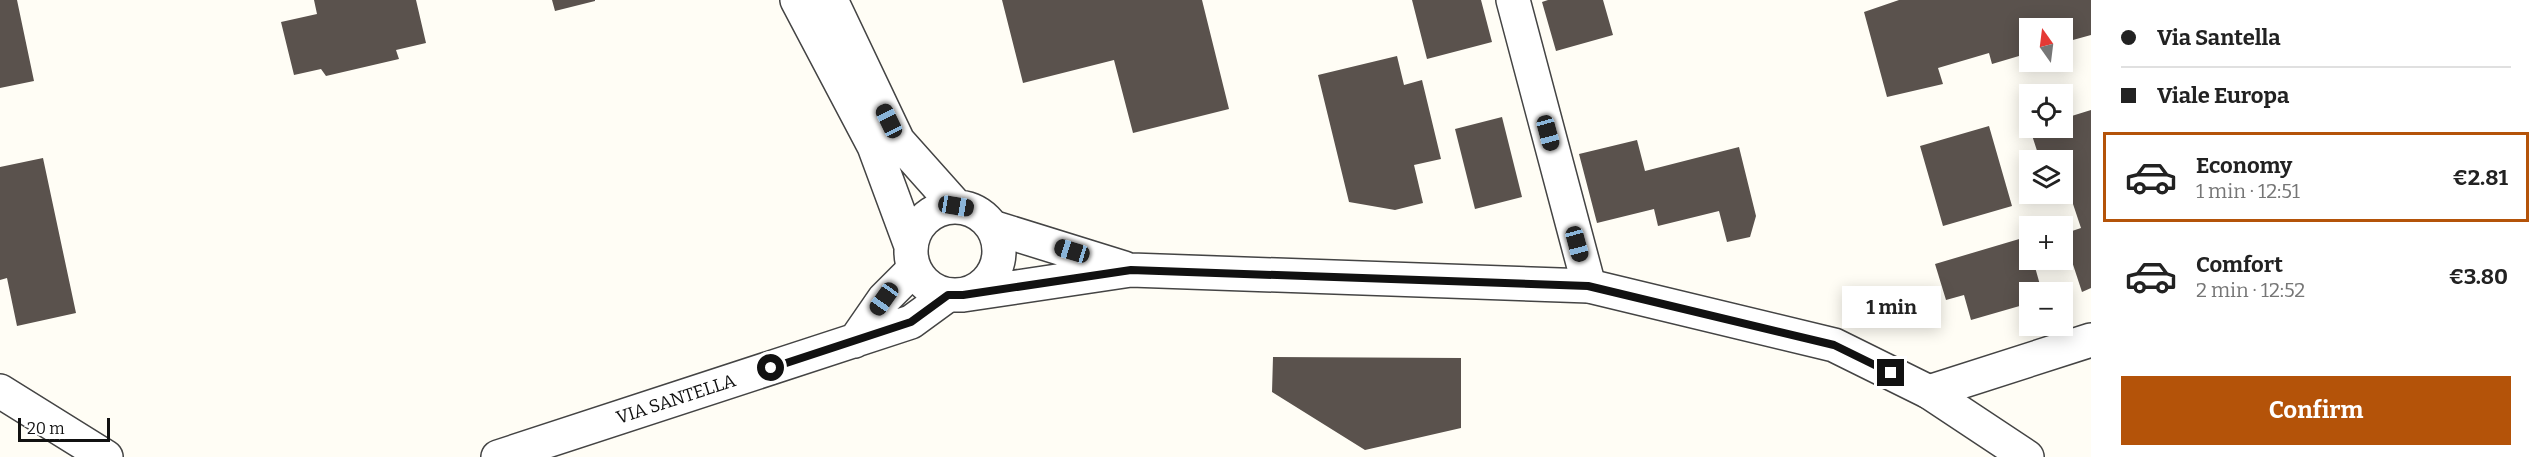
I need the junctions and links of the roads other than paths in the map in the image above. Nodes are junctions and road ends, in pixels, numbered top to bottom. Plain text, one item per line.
1 (797, 0) edge
2 (831, 0) edge
3 (1514, 0) edge
4 (956, 206) junction
5 (992, 226) junction
6 (913, 257) junction
7 (1131, 270) junction
8 (1588, 286) junction
9 (955, 295) junction
10 (2091, 340) edge
11 (855, 341) junction
12 (0, 391) edge
13 (1929, 392) junction
14 (106, 457) edge
15 (498, 457) edge
16 (2027, 457) edge

1 - 6 street
2 - 4 street
3 - 8 street
4 - 5 street
4 - 6 street
5 - 7 street
5 - 9 street
6 - 9 street
6 - 11 street
7 - 8 street
7 - 9 street
8 - 13 street
9 - 11 street, VIA SANTELLA
10 - 13 street
11 - 15 street, VIA SANTELLA
12 - 14 street
13 - 16 street

